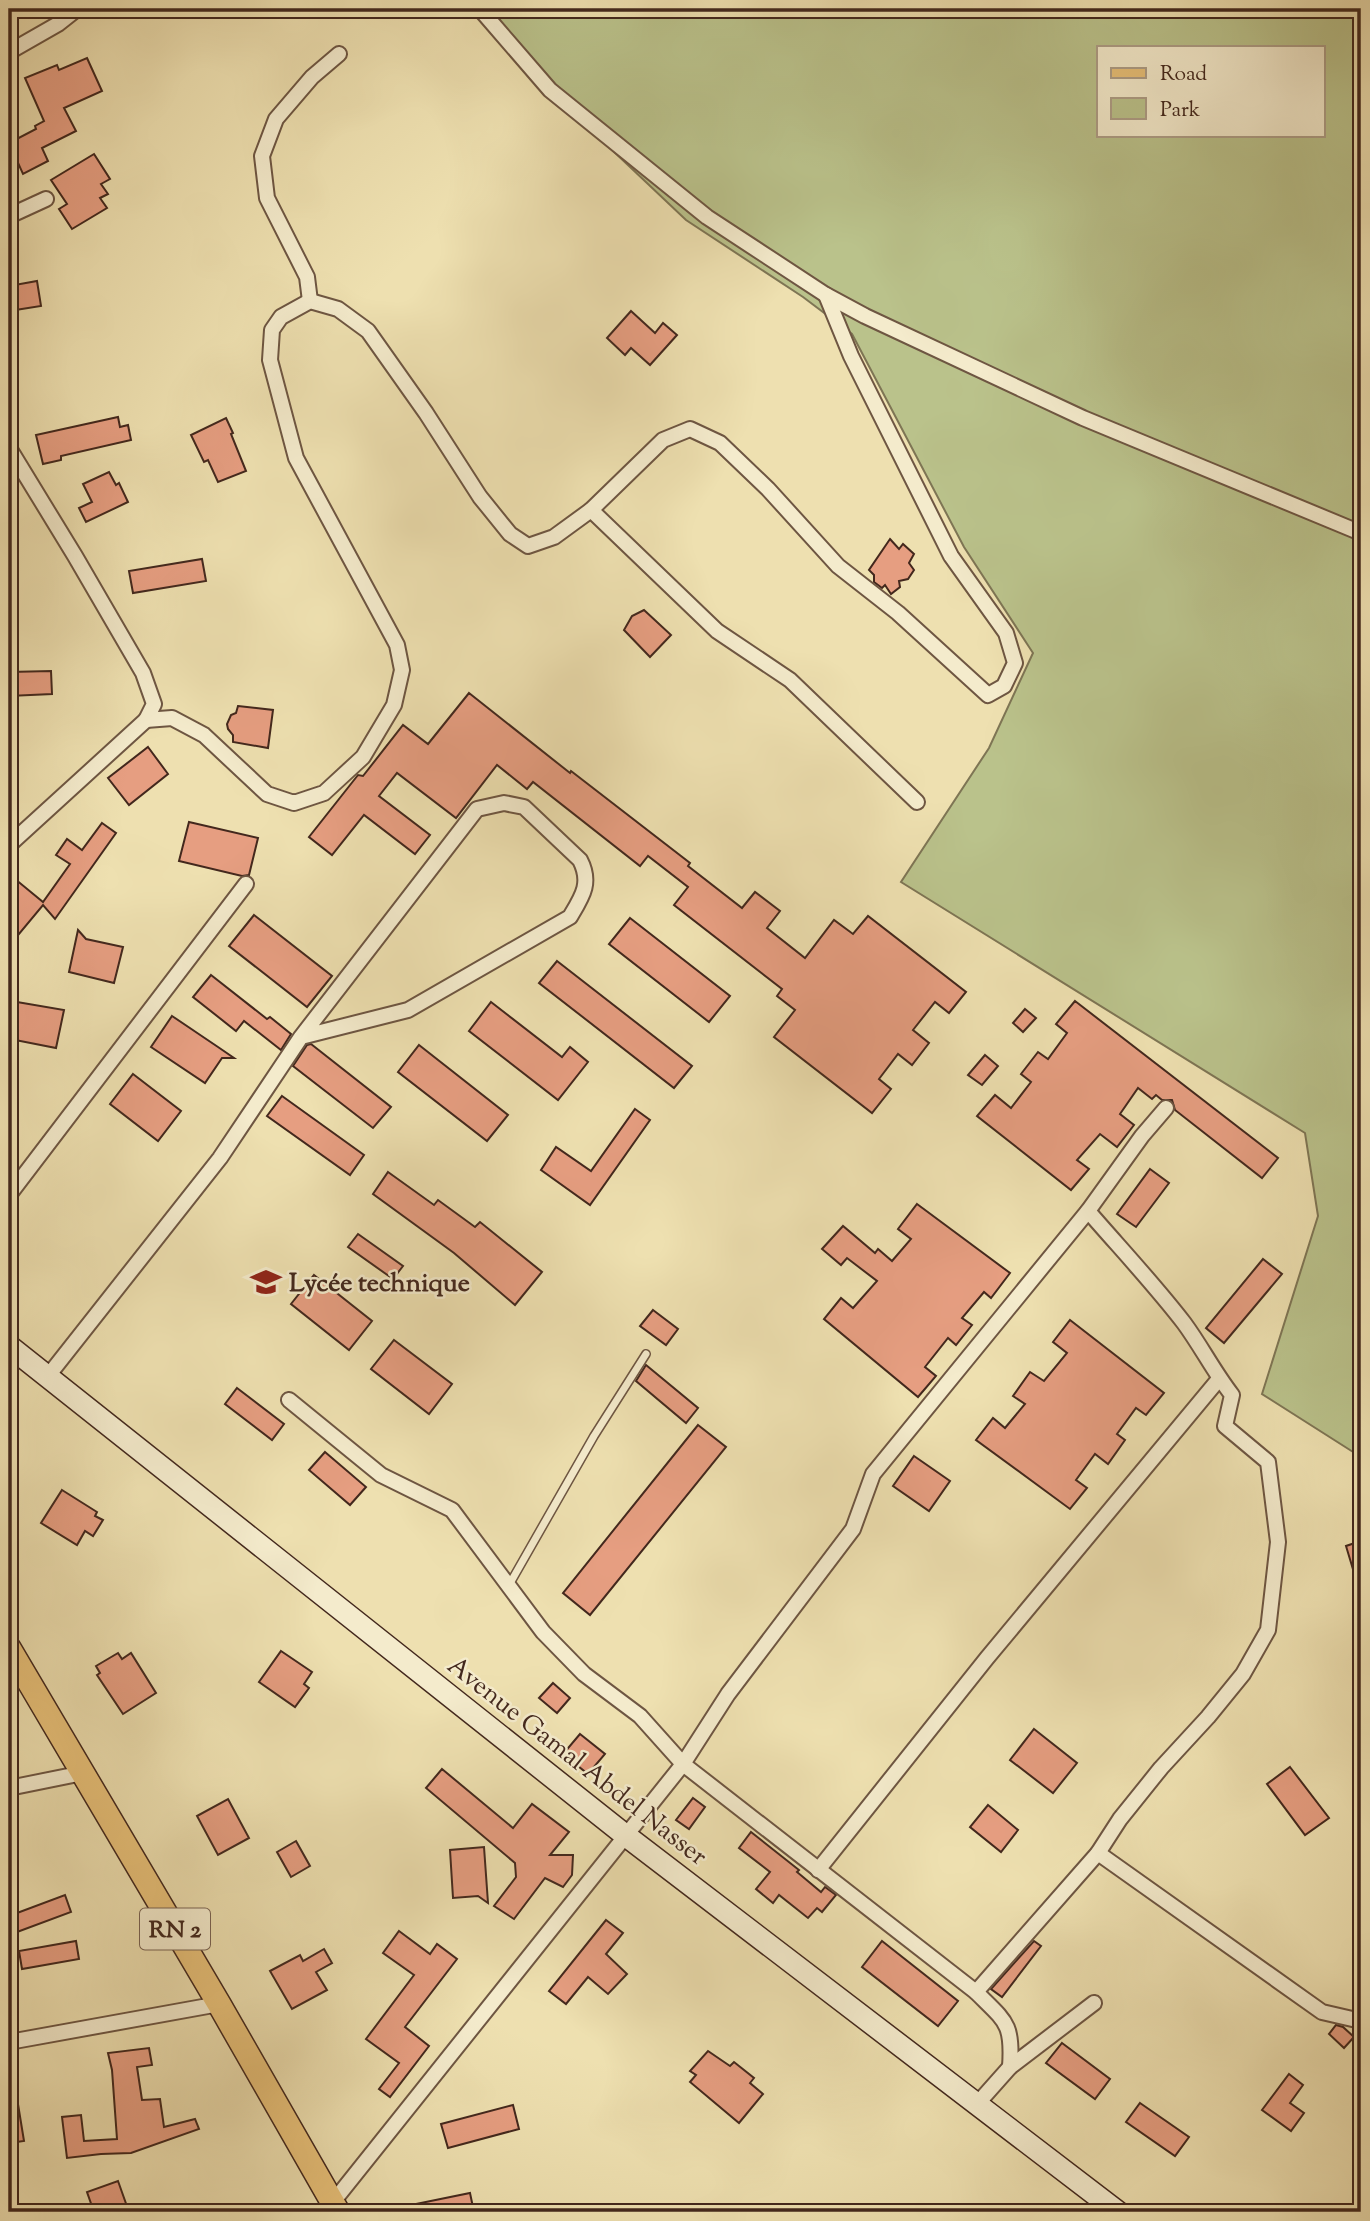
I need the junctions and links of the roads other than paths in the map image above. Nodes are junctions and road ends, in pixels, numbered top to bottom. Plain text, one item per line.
1 (77, 9) edge
2 (480, 9) edge
3 (9, 52) edge
4 (339, 54) dead end
5 (46, 199) dead end
6 (9, 216) edge
7 (826, 295) junction
8 (310, 301) junction
9 (9, 448) edge
10 (591, 510) junction
11 (1361, 533) edge
12 (146, 720) junction
13 (917, 803) dead end
14 (9, 845) edge
15 (246, 884) dead end
16 (301, 1037) junction
17 (1166, 1108) dead end
18 (9, 1195) edge
19 (1088, 1211) junction
20 (9, 1346) edge
21 (646, 1354) dead end
22 (48, 1376) junction
23 (1219, 1379) junction
24 (289, 1400) dead end
25 (508, 1586) junction
26 (9, 1648) edge
27 (683, 1765) junction
28 (83, 1773) junction
29 (9, 1788) edge
30 (625, 1835) junction
31 (1098, 1853) junction
32 (818, 1870) junction
33 (976, 1992) junction
34 (1094, 2003) dead end
35 (219, 2004) junction
36 (1361, 2021) edge
37 (9, 2042) edge
38 (1010, 2067) junction
39 (978, 2103) junction
40 (335, 2207) edge
41 (1118, 2212) edge

1 - 3 street
2 - 7 street
4 - 8 street
5 - 6 street
7 - 10 street
7 - 11 street
8 - 10 street
8 - 12 street
9 - 12 street
10 - 13 street
12 - 14 street
15 - 18 street
16 - 16 street
16 - 22 street
17 - 19 street
19 - 23 street
19 - 27 street
20 - 22 street, Avenue Gamal Abdel Nasser
21 - 25 lane
22 - 30 street, Avenue Gamal Abdel Nasser
23 - 31 street
23 - 32 street
24 - 25 street
25 - 27 street
26 - 28 main road, RN 2
27 - 30 street
27 - 32 street
28 - 29 street
28 - 35 main road, RN 2
30 - 39 street, Avenue Gamal Abdel Nasser
30 - 40 street
31 - 33 street
31 - 36 street
32 - 33 street
33 - 38 street
34 - 38 street
35 - 37 street
35 - 40 main road, RN 2
38 - 39 street
39 - 41 street, Avenue Gamal Abdel Nasser

